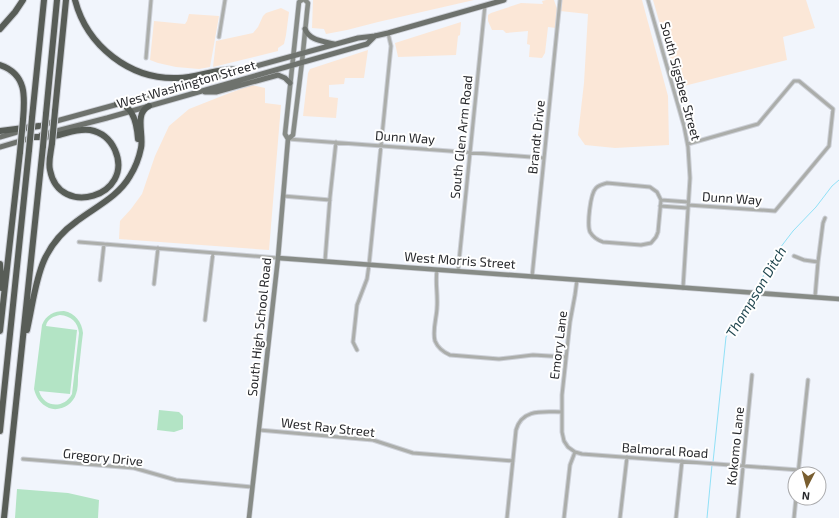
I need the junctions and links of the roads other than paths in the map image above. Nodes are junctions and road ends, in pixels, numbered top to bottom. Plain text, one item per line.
1 (23, 0) edge
2 (44, 0) edge
3 (57, 0) edge
4 (66, 0) edge
5 (75, 0) edge
6 (151, 0) edge
7 (225, 0) edge
8 (302, 0) edge
9 (305, 0) edge
10 (504, 0) edge
11 (560, 0) edge
12 (648, 0) edge
13 (485, 6) junction
14 (0, 29) edge
15 (305, 29) junction
16 (388, 33) junction
17 (375, 36) junction
18 (219, 37) dead end
19 (335, 44) junction
20 (303, 53) junction
21 (293, 56) junction
22 (146, 58) dead end
23 (302, 62) junction
24 (0, 65) edge
25 (292, 65) junction
26 (241, 70) junction
27 (290, 83) junction
28 (196, 92) junction
29 (117, 104) junction
30 (149, 106) junction
31 (130, 111) junction
32 (39, 126) junction
33 (0, 132) edge
34 (0, 137) edge
35 (32, 137) junction
36 (288, 139) junction
37 (336, 142) junction
38 (688, 144) junction
39 (381, 146) junction
40 (0, 147) edge
41 (470, 152) junction
42 (139, 155) junction
43 (544, 158) junction
44 (283, 196) junction
45 (330, 200) junction
46 (661, 200) junction
47 (688, 205) junction
48 (660, 206) junction
49 (825, 218) dead end
50 (79, 242) dead end
51 (104, 244) junction
52 (158, 248) junction
53 (213, 253) junction
54 (794, 256) dead end
55 (278, 258) junction
56 (325, 261) junction
57 (818, 262) junction
58 (0, 264) edge
59 (369, 265) junction
60 (437, 270) junction
61 (458, 271) junction
62 (532, 277) junction
63 (100, 280) dead end
64 (577, 280) junction
65 (154, 284) dead end
66 (683, 288) junction
67 (815, 297) junction
68 (839, 299) edge
69 (2, 308) junction
70 (205, 320) dead end
71 (0, 331) edge
72 (357, 350) dead end
73 (21, 357) junction
74 (566, 357) junction
75 (752, 376) dead end
76 (808, 380) dead end
77 (562, 412) junction
78 (259, 430) junction
79 (0, 432) edge
80 (575, 452) junction
81 (627, 457) junction
82 (23, 460) dead end
83 (513, 461) junction
84 (682, 461) junction
85 (743, 466) junction
86 (799, 466) edge
87 (787, 471) edge
88 (252, 487) junction
89 (795, 506) edge
90 (4, 518) edge
91 (249, 518) edge
92 (507, 518) edge
93 (564, 518) edge
94 (620, 518) edge
95 (676, 518) edge
96 (738, 518) edge
97 (794, 518) edge

1 - 14 highway
2 - 79 highway, bridge
3 - 73 highway, bridge
4 - 35 highway, bridge
5 - 26 highway
6 - 22 street
7 - 18 street
8 - 21 street, South High School Road
9 - 15 street, South High School Road
10 - 13 main road, West Washington Street
11 - 43 street, Brandt Drive
12 - 38 street, South Sigsbee Street
13 - 16 main road, West Washington Street
13 - 41 street, South Glen Arm Road
15 - 19 main road
15 - 20 street, South High School Road
16 - 17 main road, West Washington Street
16 - 39 street
17 - 19 main road, West Washington Street
17 - 23 main road, West Washington Street
19 - 20 main road, West Washington Street
20 - 21 main road, West Washington Street
20 - 23 street, South High School Road
21 - 25 street, South High School Road
21 - 26 main road, West Washington Street
23 - 25 main road, West Washington Street
23 - 36 street, South High School Road
24 - 69 highway, bridge
25 - 27 street, South High School Road
25 - 28 main road, West Washington Street
26 - 29 main road, West Washington Street
27 - 28 main road
27 - 36 street, South High School Road
28 - 30 main road, West Washington Street
29 - 31 highway
29 - 32 main road, West Washington Street
30 - 31 main road, West Washington Street
30 - 42 highway
31 - 35 main road, West Washington Street
31 - 42 highway
32 - 33 highway
32 - 34 main road, West Washington Street
35 - 40 main road, West Washington Street
36 - 37 street, Dunn Way
36 - 44 street, South High School Road
37 - 39 street, Dunn Way
37 - 45 street
38 - 47 street, South Sigsbee Street
38 - 47 street, Dunn Way
39 - 41 street, Dunn Way
39 - 59 street
41 - 43 street, Dunn Way
41 - 61 street, South Glen Arm Road
42 - 73 highway
43 - 62 street, Brandt Drive
44 - 45 street
44 - 55 street, South High School Road
45 - 56 street
46 - 47 street
46 - 48 street
46 - 48 street
47 - 48 street
47 - 66 street, South Sigsbee Street
49 - 57 street
50 - 51 street, West Morris Street
51 - 52 street, West Morris Street
51 - 63 street
52 - 53 street, West Morris Street
52 - 65 street
53 - 55 street, West Morris Street
53 - 70 street
54 - 57 street
55 - 56 street, West Morris Street
55 - 78 street, South High School Road
56 - 59 street, West Morris Street
57 - 67 street
58 - 69 highway
59 - 60 street, West Morris Street
59 - 72 street
60 - 61 street, West Morris Street
60 - 74 street
61 - 62 street, West Morris Street
62 - 64 street, West Morris Street
64 - 66 street, West Morris Street
64 - 74 street, Emory Lane
66 - 67 street, West Morris Street
67 - 68 street, West Morris Street
69 - 71 highway
73 - 90 highway
74 - 77 street, Emory Lane
75 - 85 street, Kokomo Lane
76 - 86 street
77 - 80 street
77 - 83 street
78 - 83 street, West Ray Street
78 - 88 street, South High School Road
80 - 81 street, Balmoral Road
80 - 93 street
81 - 84 street, Balmoral Road
81 - 94 street
82 - 88 street, Gregory Drive
83 - 92 street
84 - 85 street, Balmoral Road
84 - 95 street
85 - 87 street, Balmoral Road
85 - 96 street, Kokomo Lane
88 - 91 street, South High School Road
89 - 97 street

